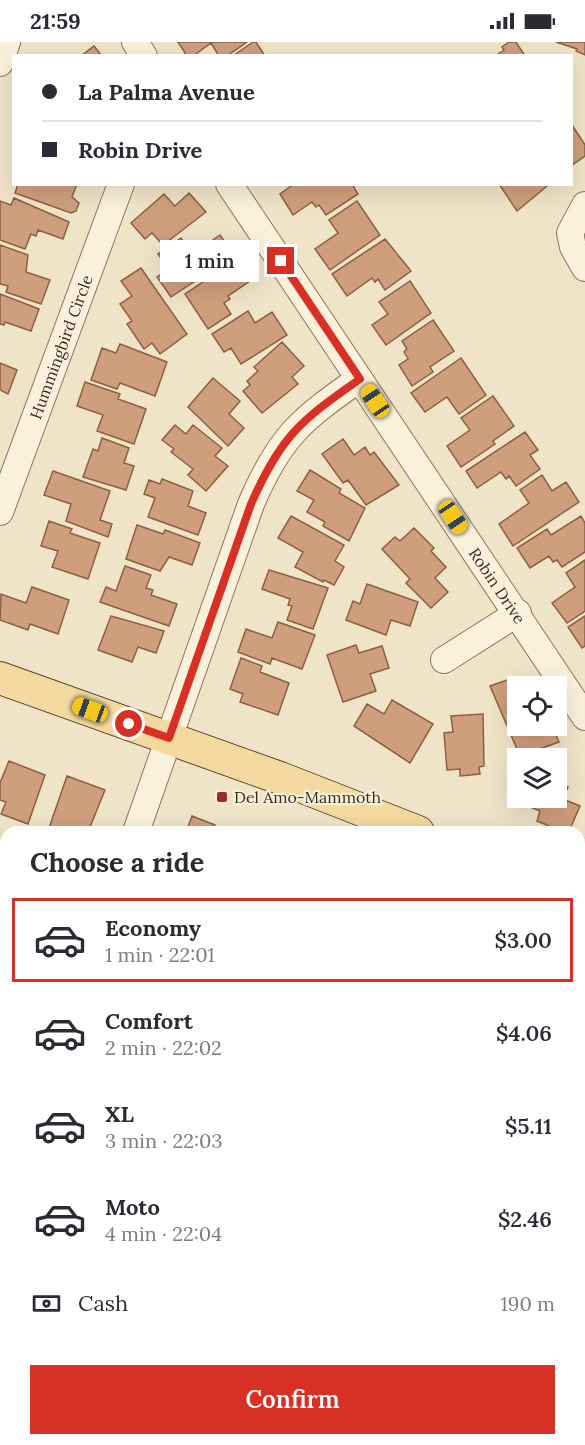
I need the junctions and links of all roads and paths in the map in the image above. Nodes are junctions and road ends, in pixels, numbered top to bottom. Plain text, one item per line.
1 (8, 42) edge
2 (0, 63) edge
3 (120, 186) edge
4 (230, 186) edge
5 (585, 205) edge
6 (585, 268) edge
7 (360, 379) junction
8 (0, 512) edge
9 (518, 613) junction
10 (444, 660) dead end
11 (0, 678) edge
12 (585, 717) edge
13 (169, 738) junction
14 (138, 826) edge
15 (404, 826) edge

1 - 2 street
3 - 8 street, Hummingbird Circle
4 - 7 street, Robin Drive
5 - 6 street
7 - 9 street, Robin Drive
7 - 13 street
9 - 10 street
9 - 12 street, Robin Drive
11 - 13 main road
13 - 14 street
13 - 15 main road

